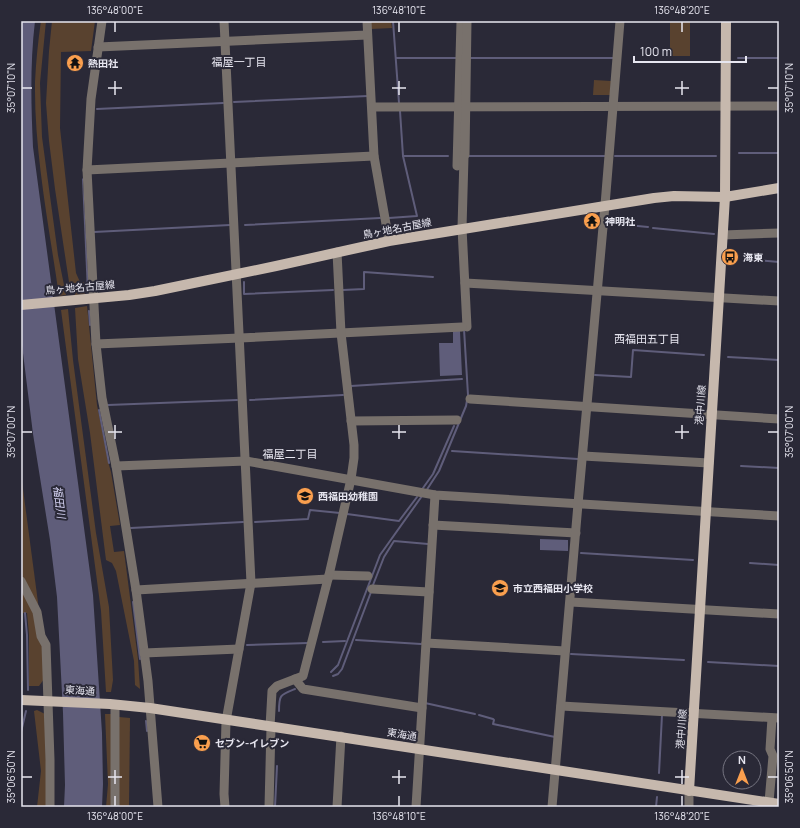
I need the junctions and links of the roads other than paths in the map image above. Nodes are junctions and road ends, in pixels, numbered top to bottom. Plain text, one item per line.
1 (102, 21) edge
2 (224, 21) edge
3 (367, 21) edge
4 (461, 21) edge
5 (467, 21) edge
6 (620, 21) edge
7 (726, 21) edge
8 (367, 34) junction
9 (225, 41) junction
10 (98, 47) junction
11 (726, 106) junction
12 (779, 106) edge
13 (372, 107) junction
14 (462, 107) junction
15 (612, 107) junction
16 (374, 156) junction
17 (231, 164) junction
18 (87, 170) junction
19 (779, 188) edge
20 (725, 197) junction
21 (605, 205) junction
22 (459, 229) junction
23 (779, 233) edge
24 (723, 235) junction
25 (389, 241) junction
26 (337, 252) junction
27 (236, 274) junction
28 (465, 283) junction
29 (598, 290) junction
30 (720, 296) junction
31 (93, 298) junction
32 (779, 300) edge
33 (21, 305) edge
34 (341, 333) junction
35 (240, 338) junction
36 (96, 344) junction
37 (470, 399) dead end
38 (587, 407) junction
39 (712, 414) junction
40 (779, 419) edge
41 (457, 420) dead end
42 (351, 421) junction
43 (583, 456) junction
44 (246, 461) junction
45 (709, 462) junction
46 (116, 466) junction
47 (351, 479) junction
48 (435, 495) junction
49 (578, 504) junction
50 (706, 512) junction
51 (779, 516) edge
52 (433, 525) junction
53 (576, 533) junction
54 (368, 576) dead end
55 (329, 577) junction
56 (21, 581) edge
57 (251, 583) junction
58 (372, 589) dead end
59 (136, 590) junction
60 (429, 592) junction
61 (570, 602) junction
62 (700, 609) junction
63 (779, 614) edge
64 (426, 642) junction
65 (239, 649) junction
66 (565, 651) junction
67 (144, 653) junction
68 (295, 679) junction
69 (21, 700) edge
70 (48, 700) junction
71 (113, 704) junction
72 (561, 706) junction
73 (150, 708) junction
74 (422, 708) junction
75 (695, 713) junction
76 (776, 718) edge
77 (226, 721) junction
78 (270, 727) junction
79 (341, 736) junction
80 (420, 749) junction
81 (555, 769) junction
82 (689, 791) junction
83 (774, 803) edge
84 (50, 807) edge
85 (116, 807) edge
86 (158, 807) edge
87 (225, 807) edge
88 (268, 807) edge
89 (337, 807) edge
90 (416, 807) edge
91 (552, 807) edge
92 (689, 807) edge

1 - 10 street
2 - 9 street
3 - 8 street
4 - 14 street
5 - 14 street
6 - 15 street
7 - 11 main road, 港中川線
8 - 9 street
8 - 13 street
9 - 10 street
9 - 17 street
10 - 18 street
11 - 12 street
11 - 15 street
11 - 20 main road, 港中川線
13 - 14 street
13 - 16 street
14 - 15 street
14 - 22 street
15 - 21 street
16 - 17 street
16 - 25 street
17 - 18 street
17 - 27 street
18 - 31 street
19 - 20 main road, 鳥ヶ地名古屋線
20 - 21 main road, 鳥ヶ地名古屋線
20 - 24 main road, 港中川線
21 - 22 main road, 鳥ヶ地名古屋線
21 - 29 street
22 - 25 main road, 鳥ヶ地名古屋線
22 - 28 street
23 - 24 street
24 - 30 main road, 港中川線
25 - 26 main road, 鳥ヶ地名古屋線
26 - 27 main road, 鳥ヶ地名古屋線
26 - 34 street
27 - 31 main road, 鳥ヶ地名古屋線
27 - 35 street
28 - 29 street
28 - 34 street
29 - 30 street
29 - 38 street
30 - 32 street
30 - 39 main road, 港中川線
31 - 33 main road, 鳥ヶ地名古屋線
31 - 36 street
34 - 35 street
34 - 42 street
35 - 36 street
35 - 44 street
36 - 46 street
37 - 38 street
38 - 39 street
38 - 43 street
39 - 40 street
39 - 45 main road, 港中川線
41 - 42 street
42 - 47 street
43 - 45 street
43 - 49 street
44 - 46 street
44 - 47 street
44 - 57 street
45 - 50 main road, 港中川線
46 - 59 street
47 - 48 street
47 - 55 street
48 - 49 street
48 - 52 street
49 - 50 street
49 - 53 street
50 - 51 street
50 - 62 main road, 港中川線
52 - 53 street
52 - 60 street
53 - 61 street
54 - 55 street
55 - 57 street
55 - 68 street
56 - 70 street
57 - 59 street
57 - 65 street
58 - 60 street
59 - 67 street
60 - 64 street
61 - 62 street
61 - 66 street
62 - 63 street
62 - 75 main road, 港中川線
64 - 66 street
64 - 74 street
65 - 67 street
65 - 77 street
66 - 72 street
67 - 73 street
68 - 74 street
68 - 78 street
69 - 70 main road, 東海通
70 - 71 main road, 東海通
70 - 84 street
71 - 73 main road, 東海通
71 - 85 street
72 - 75 street
72 - 81 street
73 - 77 main road, 東海通
73 - 86 street
74 - 80 street
75 - 76 street
75 - 82 main road, 港中川線
76 - 83 street
77 - 78 main road, 東海通
77 - 87 street
78 - 79 main road, 東海通
78 - 88 street
79 - 80 main road, 東海通
79 - 89 street
80 - 81 main road, 東海通
80 - 90 street
81 - 82 main road, 東海通
81 - 91 street
82 - 83 main road, 東海通
82 - 92 street

